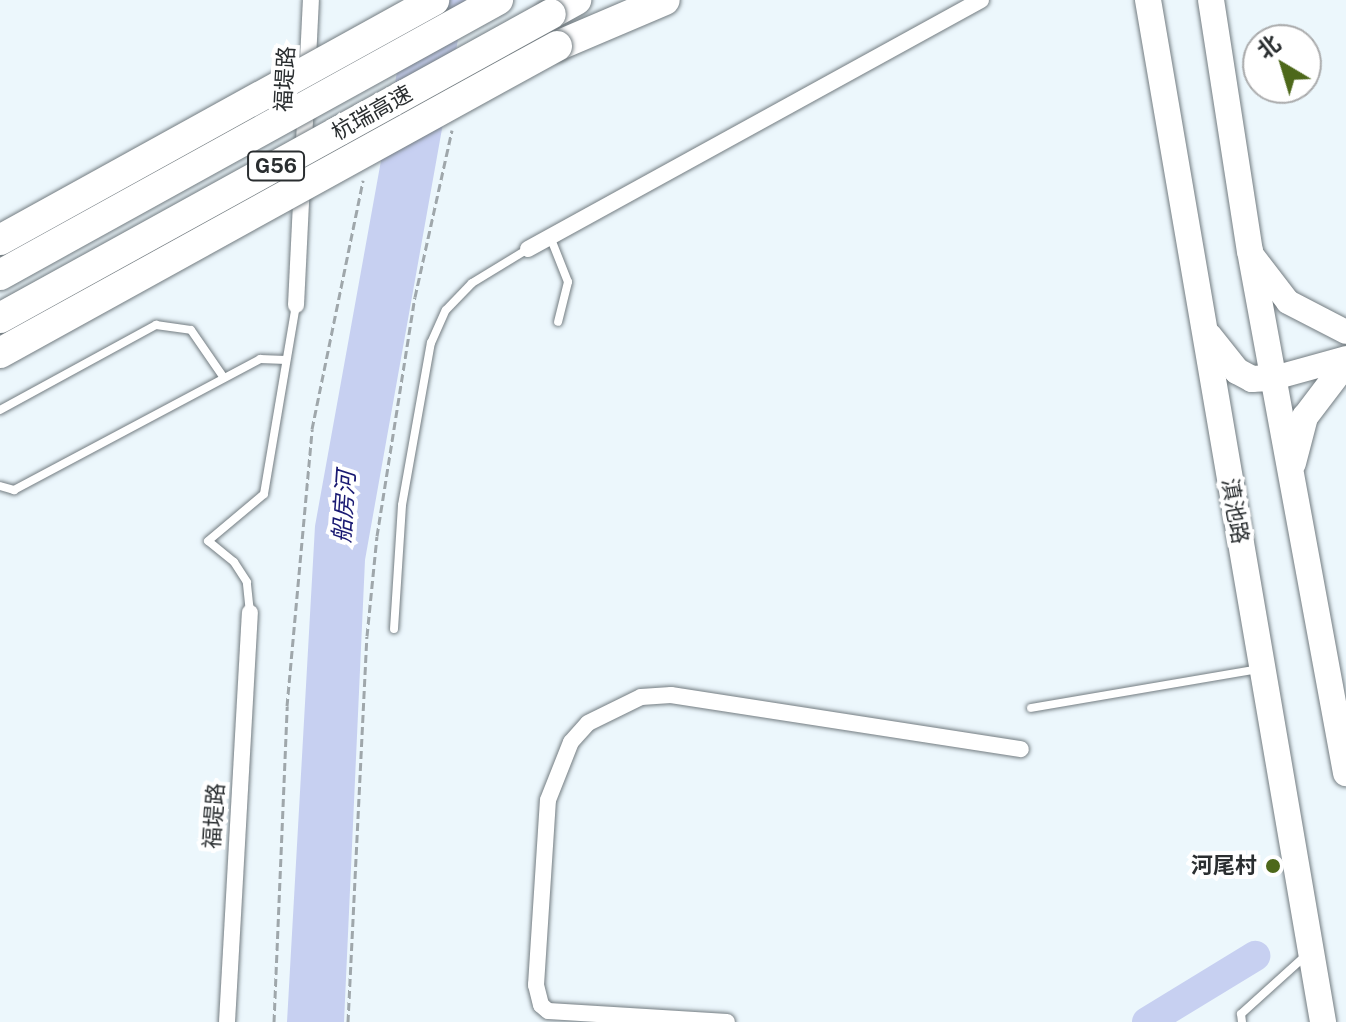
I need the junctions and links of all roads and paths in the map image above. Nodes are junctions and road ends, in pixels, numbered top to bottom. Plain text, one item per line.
1 (311, 0) edge
2 (434, 0) edge
3 (498, 0) edge
4 (665, 0) edge
5 (981, 0) edge
6 (1148, 0) edge
7 (1211, 0) edge
8 (564, 7) edge
9 (454, 118) dead end
10 (364, 174) dead end
11 (551, 239) junction
12 (0, 240) edge
13 (528, 249) joint
14 (1250, 251) junction
15 (0, 275) edge
16 (296, 305) joint
17 (0, 318) edge
18 (558, 322) dead end
19 (1202, 322) junction
20 (1346, 332) edge
21 (0, 353) edge
22 (286, 360) junction
23 (1346, 361) edge
24 (224, 378) junction
25 (1274, 378) junction
26 (0, 410) edge
27 (1292, 483) junction
28 (0, 486) edge
29 (250, 613) joint
30 (394, 629) dead end
31 (1263, 669) junction
32 (1031, 708) dead end
33 (1021, 749) dead end
34 (1346, 773) edge
35 (1311, 946) junction
36 (227, 1022) edge
37 (274, 1022) edge
38 (348, 1022) edge
39 (727, 1022) edge
40 (1242, 1022) edge
41 (1323, 1022) edge

1 - 16 street, 福堤路
2 - 12 highway, bridge
3 - 15 highway, 杭瑞高速 / G56, bridge
4 - 21 highway, bridge
5 - 11 street
6 - 19 main road, 滇池路
7 - 14 main road
8 - 17 highway, 杭瑞高速 / G56, bridge
9 - 38 path
10 - 37 path
11 - 13 street
11 - 18 lane
13 - 30 lane
14 - 20 main road
14 - 25 main road
16 - 22 lane
19 - 25 main road
19 - 31 main road, 滇池路
22 - 24 lane
22 - 29 lane
23 - 25 main road
23 - 27 main road
24 - 26 lane
24 - 28 lane
25 - 27 main road
27 - 34 main road
29 - 36 street, 福堤路
31 - 32 lane
31 - 35 main road, 滇池路
33 - 39 street
35 - 40 lane
35 - 41 main road, 滇池路

